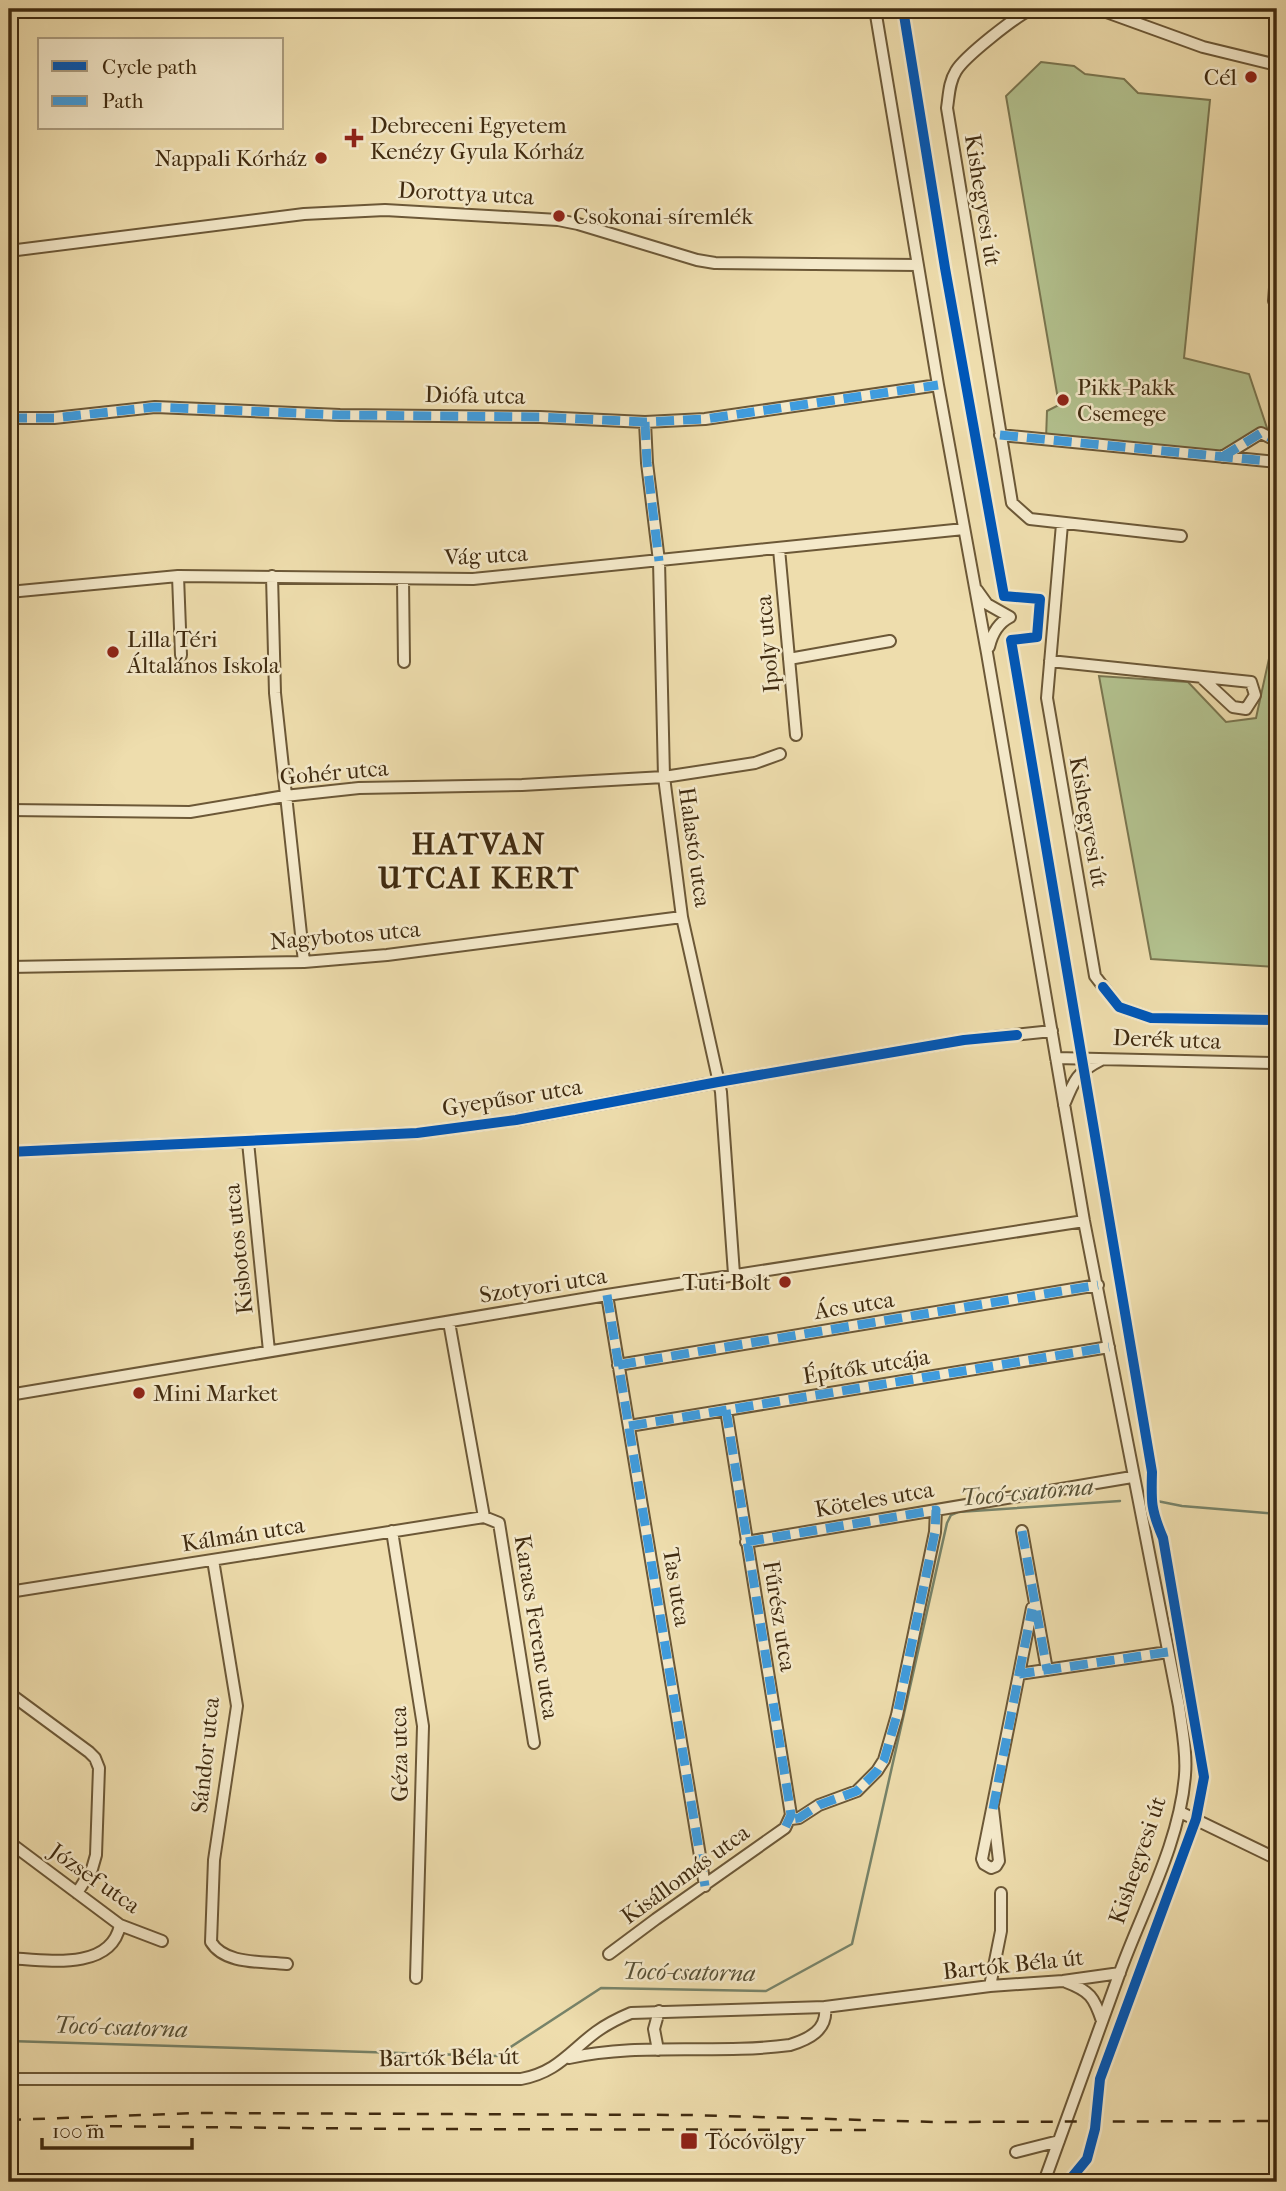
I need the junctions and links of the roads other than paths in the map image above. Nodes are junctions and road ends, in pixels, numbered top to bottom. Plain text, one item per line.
1 (875, 9) edge
2 (1032, 9) edge
3 (1098, 9) edge
4 (1277, 65) edge
5 (9, 251) edge
6 (1277, 262) edge
7 (918, 265) junction
8 (1277, 301) edge
9 (938, 385) junction
10 (9, 418) edge
11 (645, 422) junction
12 (1000, 435) junction
13 (1277, 441) edge
14 (1222, 457) junction
15 (1277, 462) edge
16 (1062, 524) junction
17 (964, 528) junction
18 (1181, 536) dead end
19 (779, 549) junction
20 (659, 561) junction
21 (178, 576) junction
22 (272, 576) junction
23 (403, 579) junction
24 (975, 587) junction
25 (9, 592) edge
26 (890, 641) dead end
27 (987, 653) junction
28 (181, 655) dead end
29 (789, 659) junction
30 (404, 662) dead end
31 (1050, 662) junction
32 (1202, 678) junction
33 (796, 736) dead end
34 (780, 754) dead end
35 (664, 777) junction
36 (285, 796) junction
37 (9, 810) edge
38 (682, 917) junction
39 (304, 962) junction
40 (9, 967) edge
41 (1103, 987) joint
42 (1277, 1020) edge
43 (1052, 1031) junction
44 (1056, 1058) junction
45 (1103, 1058) junction
46 (1277, 1063) edge
47 (718, 1082) junction
48 (1064, 1105) junction
49 (248, 1142) junction
50 (9, 1152) edge
51 (1084, 1221) junction
52 (734, 1275) junction
53 (1097, 1286) junction
54 (607, 1295) junction
55 (449, 1322) junction
56 (1109, 1347) junction
57 (269, 1351) junction
58 (618, 1365) junction
59 (9, 1395) edge
60 (726, 1410) junction
61 (629, 1426) junction
62 (1132, 1477) junction
63 (936, 1510) junction
64 (484, 1517) junction
65 (392, 1531) junction
66 (1023, 1531) dead end
67 (746, 1542) junction
68 (213, 1560) junction
69 (9, 1591) edge
70 (1033, 1602) junction
71 (1026, 1641) junction
72 (1041, 1642) junction
73 (1168, 1652) junction
74 (1047, 1670) junction
75 (1019, 1674) junction
76 (9, 1693) edge
77 (534, 1743) dead end
78 (993, 1809) dead end
79 (1180, 1812) junction
80 (788, 1823) junction
81 (9, 1842) edge
82 (1277, 1859) edge
83 (705, 1886) junction
84 (77, 1893) junction
85 (1001, 1893) dead end
86 (120, 1925) junction
87 (162, 1941) dead end
88 (609, 1954) dead end
89 (9, 1958) edge
90 (287, 1964) dead end
91 (1120, 1973) junction
92 (416, 1978) dead end
93 (1063, 1981) junction
94 (990, 1986) junction
95 (825, 2007) junction
96 (659, 2011) junction
97 (1102, 2022) junction
98 (658, 2050) junction
99 (566, 2059) junction
100 (9, 2078) edge
101 (1059, 2141) junction
102 (1016, 2152) dead end
103 (1044, 2182) edge

1 - 7 street, Kishegyesi út
2 - 12 street, Kishegyesi út
3 - 4 street
5 - 7 street, Dorottya utca
6 - 8 street
7 - 9 street, Kishegyesi út
9 - 11 street, Diófa utca
9 - 17 street, Kishegyesi út
10 - 11 street, Diófa utca
11 - 20 street, Halastó utca
12 - 14 street
12 - 16 street, Kishegyesi út
13 - 14 street
14 - 15 street
16 - 18 street, Kishegyesi út
16 - 31 street, Kishegyesi út
17 - 19 street, Vág utca
17 - 24 street, Kishegyesi út
19 - 20 street, Vág utca
19 - 29 street, Ipoly utca
20 - 23 street, Vág utca
20 - 35 street, Halastó utca
21 - 22 street, Vág utca
21 - 25 street, Vág utca
21 - 28 street
22 - 23 street, Vág utca
22 - 36 street
23 - 30 street
24 - 27 street, Kishegyesi út
24 - 27 street
26 - 29 street
27 - 43 street, Kishegyesi út
29 - 33 street, Ipoly utca
31 - 32 street
31 - 41 street, Kishegyesi út
32 - 32 street
34 - 35 street, Gohér utca
35 - 36 street, Gohér utca
35 - 38 street, Halastó utca
36 - 37 street, Gohér utca
36 - 39 street
38 - 39 street, Nagybotos utca
38 - 47 street, Halastó utca
39 - 40 street, Nagybotos utca
41 - 42 street, Derék utca
43 - 44 street, Kishegyesi út
43 - 47 street, Gyepűsor utca
44 - 45 street, Derék utca
44 - 48 street, Kishegyesi út
45 - 46 street, Derék utca
45 - 48 street
47 - 49 street, Gyepűsor utca
47 - 52 street, Halastó utca
48 - 51 street, Kishegyesi út
49 - 50 street, Gyepűsor utca
49 - 57 street, Kisbotos utca
51 - 52 street, Szotyori utca
51 - 53 street, Kishegyesi út
52 - 54 street, Szotyori utca
53 - 56 street, Kishegyesi út
53 - 58 street, Ács utca
54 - 55 street, Szotyori utca
54 - 58 street, Tas utca
55 - 57 street, Szotyori utca
55 - 64 street, Karacs Ferenc utca
56 - 60 street, Építők utcája
56 - 62 street, Kishegyesi út
57 - 59 street, Szotyori utca
58 - 61 street, Tas utca
60 - 61 street, Építők utcája
60 - 67 street, Fűrész utca
61 - 83 street, Tas utca
62 - 63 street, Köteles utca
62 - 73 street, Kishegyesi út
63 - 67 street, Köteles utca
63 - 80 street, Kisállomás utca
64 - 65 street, Kálmán utca
64 - 77 street, Karacs Ferenc utca
65 - 68 street, Kálmán utca
65 - 92 street, Géza utca
66 - 70 street
67 - 80 street, Fűrész utca
68 - 69 street, Kálmán utca
68 - 90 street, Sándor utca
70 - 71 street
70 - 72 street
71 - 72 street
71 - 75 street
72 - 74 street
73 - 74 street
73 - 79 street, Kishegyesi út
74 - 75 street
75 - 78 street
76 - 84 street
79 - 82 street
79 - 91 street, Kishegyesi út
80 - 83 street, Kisállomás utca
81 - 84 street, József utca
83 - 88 street, Kisállomás utca
84 - 86 street, József utca
85 - 94 street
86 - 87 street, József utca
86 - 89 street
91 - 93 street, Bartók Béla út
91 - 97 street, Kishegyesi út
93 - 94 street, Bartók Béla út
93 - 97 street
94 - 95 street, Bartók Béla út
95 - 96 street, Bartók Béla út
95 - 98 street
96 - 98 street
96 - 99 street, Bartók Béla út
97 - 101 street, Kishegyesi út
98 - 99 street
99 - 100 street, Bartók Béla út
101 - 102 street
101 - 103 street, Kishegyesi út

